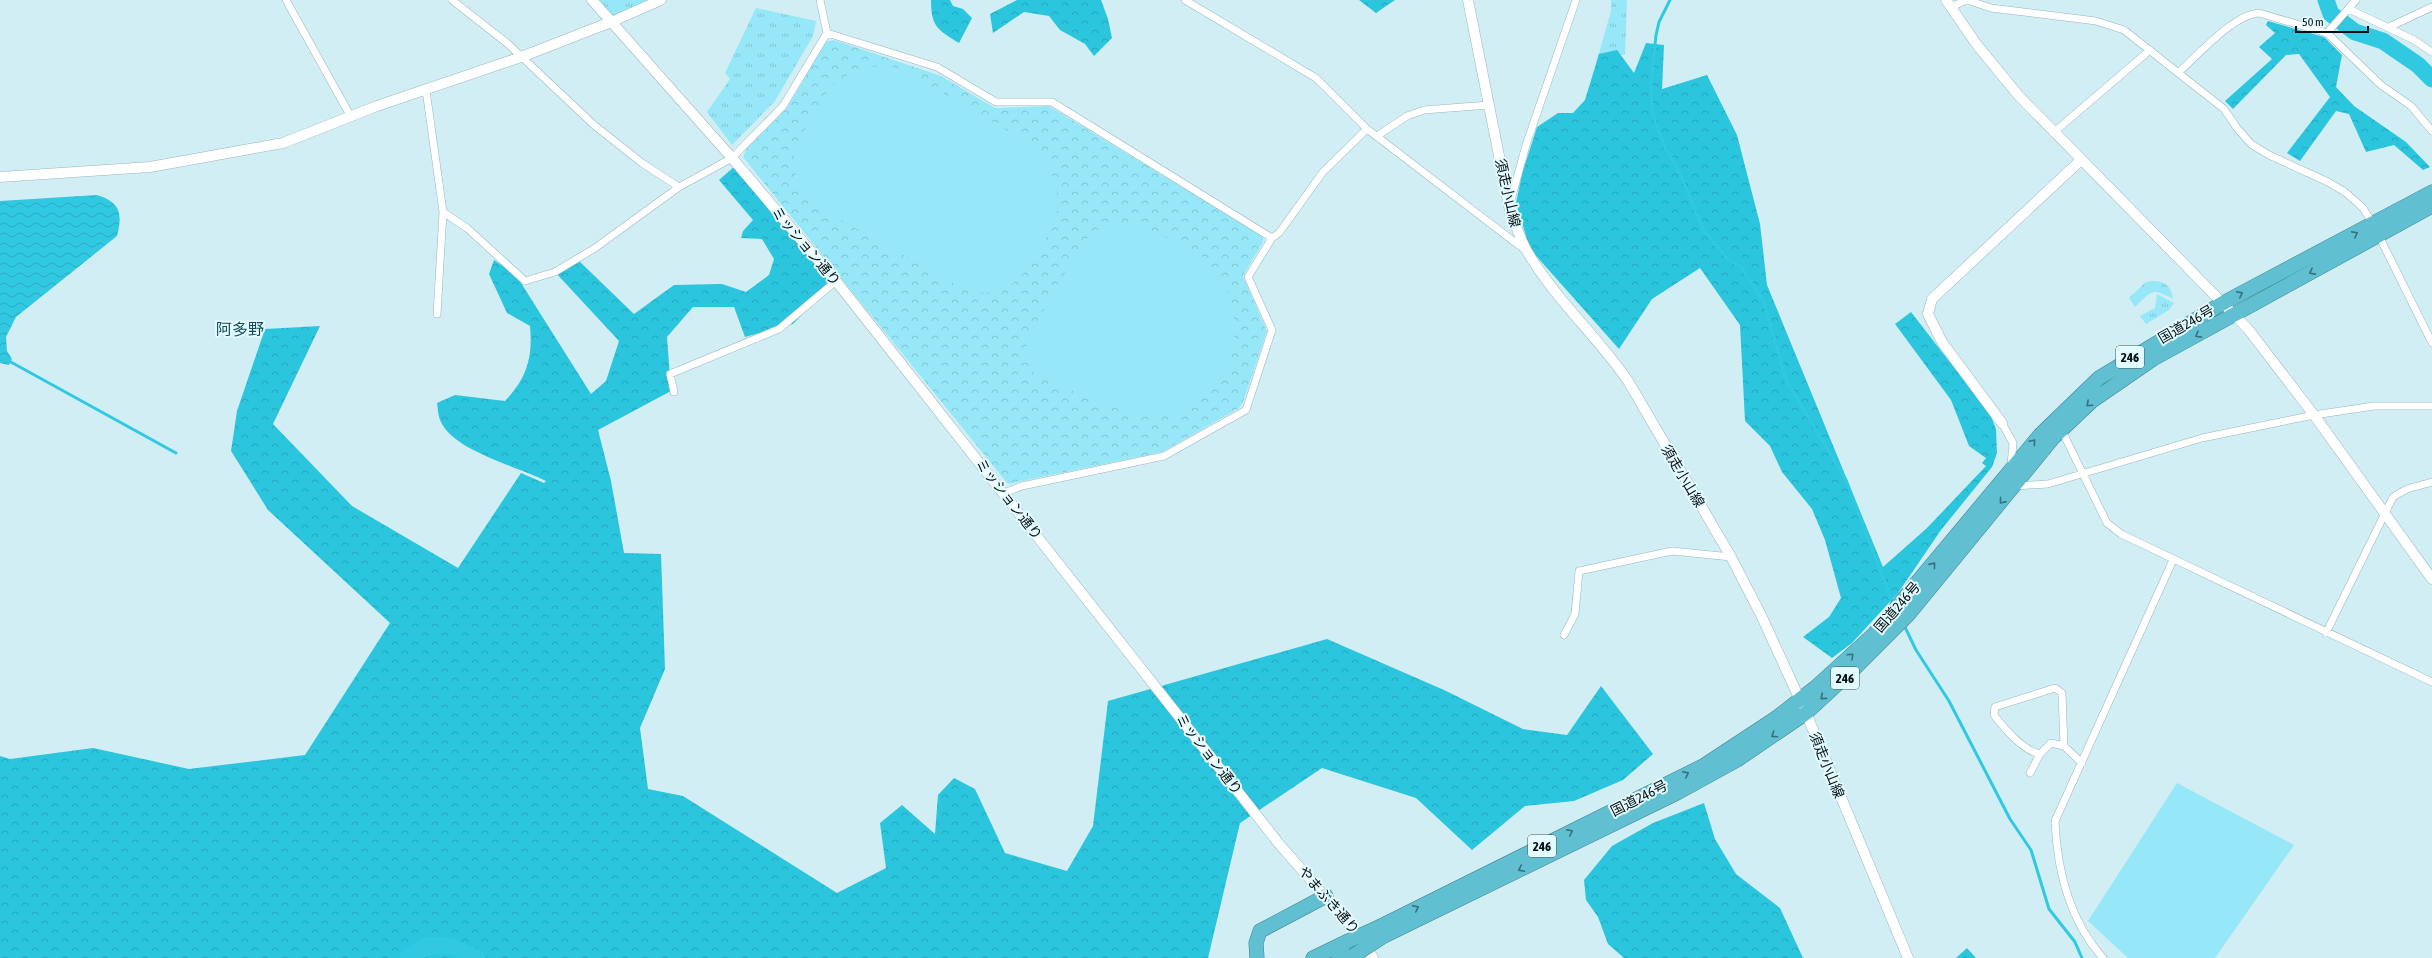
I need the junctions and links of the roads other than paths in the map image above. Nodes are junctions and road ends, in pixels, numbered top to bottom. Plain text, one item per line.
1 (286, 0) edge
2 (452, 0) edge
3 (592, 0) edge
4 (661, 0) edge
5 (820, 0) edge
6 (1185, 0) edge
7 (1468, 0) edge
8 (1576, 0) edge
9 (2356, 0) edge
10 (1949, 4) edge
11 (2432, 7) edge
12 (2347, 11) junction
13 (611, 22) junction
14 (2389, 27) junction
15 (2328, 32) junction
16 (827, 33) junction
17 (2150, 50) junction
18 (2432, 52) edge
19 (521, 57) junction
20 (2178, 73) junction
21 (426, 90) junction
22 (1489, 105) junction
23 (351, 117) junction
24 (1367, 128) junction
25 (2432, 131) edge
26 (2053, 134) junction
27 (1377, 136) junction
28 (732, 158) junction
29 (2081, 160) junction
30 (0, 177) edge
31 (679, 187) junction
32 (2431, 197) edge
33 (1509, 206) junction
34 (443, 212) junction
35 (2376, 230) junction
36 (1272, 238) junction
37 (1527, 251) junction
38 (836, 281) junction
39 (2223, 302) junction
40 (437, 314) dead end
41 (2234, 314) junction
42 (2432, 343) edge
43 (674, 392) dead end
44 (2432, 406) edge
45 (2314, 415) junction
46 (2002, 423) joint
47 (2061, 430) junction
48 (2010, 470) junction
49 (2084, 475) junction
50 (2432, 482) edge
51 (2014, 486) junction
52 (1004, 493) junction
53 (2385, 514) junction
54 (1731, 557) junction
55 (2173, 560) junction
56 (2432, 580) edge
57 (1903, 610) junction
58 (2326, 633) junction
59 (1564, 635) dead end
60 (1878, 639) junction
61 (2432, 682) edge
62 (1800, 700) junction
63 (1806, 713) junction
64 (2064, 746) junction
65 (2040, 754) junction
66 (2082, 763) junction
67 (2030, 773) dead end
68 (1280, 845) joint
69 (1326, 896) junction
70 (1383, 931) junction
71 (1348, 953) edge
72 (1260, 955) edge
73 (1313, 958) edge
74 (1373, 958) edge
75 (1908, 958) edge
76 (2103, 958) edge

1 - 23 street
2 - 19 street
3 - 13 street, ミッション通り
4 - 13 street
5 - 16 street
6 - 24 street
7 - 22 street, 須走小山線
8 - 33 street
9 - 12 street
10 - 17 street
10 - 26 street
11 - 14 street
12 - 14 street
12 - 15 street
13 - 19 street
13 - 28 street, ミッション通り
14 - 18 street
15 - 20 street
15 - 25 street
16 - 28 street
16 - 36 street
17 - 20 street
17 - 26 street
19 - 21 street
19 - 31 street
20 - 35 street
21 - 23 street
21 - 34 street
22 - 27 street
22 - 33 street, 須走小山線
23 - 30 street
24 - 27 street
24 - 36 street
26 - 29 street
27 - 37 street
28 - 31 street
28 - 38 street, ミッション通り
29 - 39 street
29 - 46 street
31 - 34 street
32 - 35 highway, 国道246号 / 246
33 - 37 street, 須走小山線
34 - 40 street
39 -> 35 highway, 国道246号 / 246
35 -> 41 highway, 国道246号 / 246
35 - 42 street
36 - 52 street
37 - 54 street, 須走小山線
38 - 43 street
38 - 52 street, ミッション通り
39 - 41 street
48 -> 39 highway, 国道246号 / 246
41 - 45 street
41 -> 47 highway, 国道246号 / 246
44 - 45 street
45 - 49 street
45 - 53 street
46 - 48 street
47 - 49 street
47 - 51 highway, 国道246号 / 246
57 -> 48 highway, 国道246号 / 246
49 - 51 street
49 - 55 street
50 - 53 street
51 -> 57 highway, 国道246号 / 246
52 - 68 street, ミッション通り
53 - 56 street
53 - 58 street
54 - 59 street
54 - 62 street, 須走小山線
55 - 58 street
55 - 66 street
57 - 60 highway, 国道246号 / 246
58 - 61 street
62 -> 60 highway, 国道246号 / 246
60 -> 63 highway, 国道246号 / 246
62 - 63 street, 須走小山線
70 -> 62 highway, 国道246号 / 246
63 -> 70 highway, 国道246号 / 246
63 - 75 street, 須走小山線
64 - 65 street
64 - 65 street
64 - 66 street
65 - 67 street
66 - 76 street
68 - 69 street, やまぶき通り
69 - 72 highway
69 - 74 street, やまぶき通り
70 - 71 highway, bridge
71 - 73 highway

